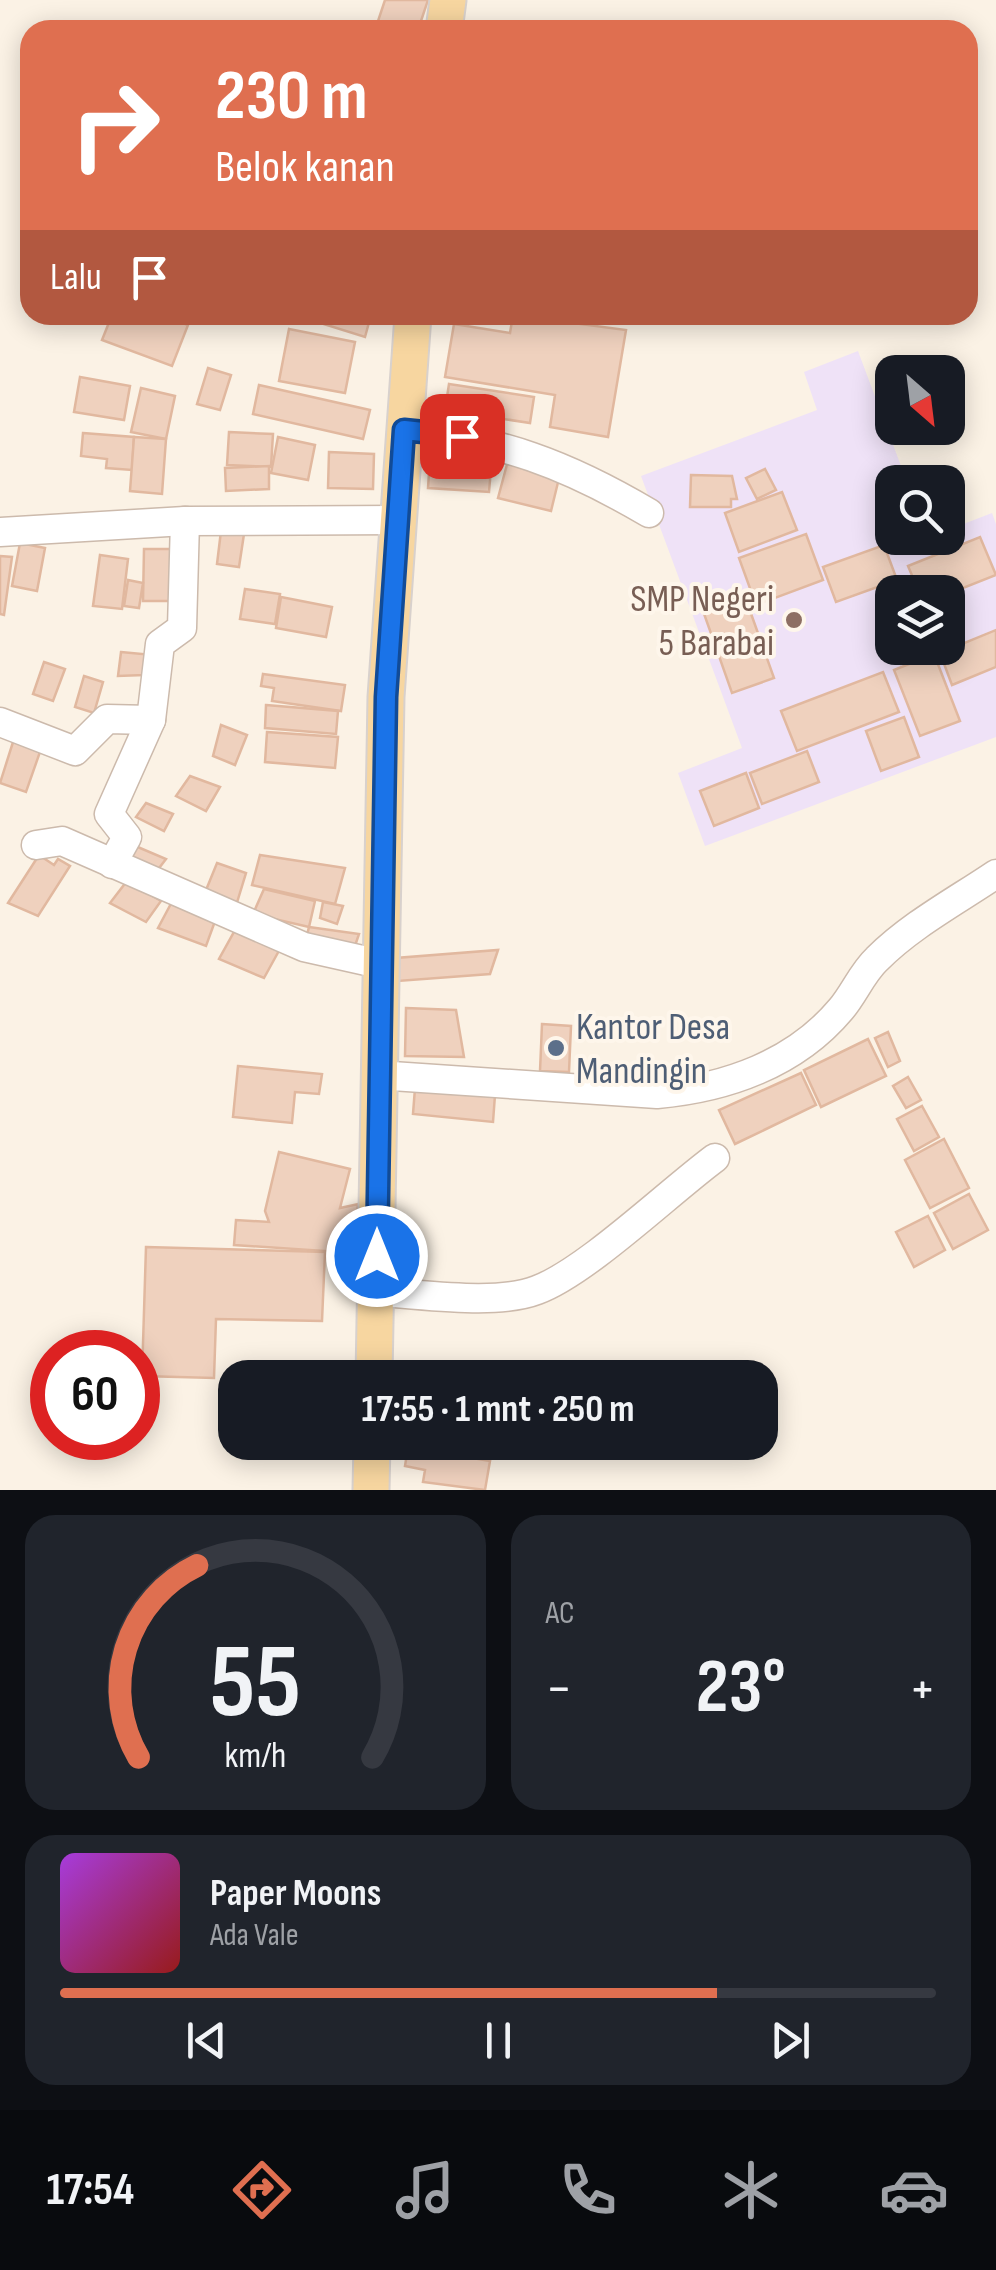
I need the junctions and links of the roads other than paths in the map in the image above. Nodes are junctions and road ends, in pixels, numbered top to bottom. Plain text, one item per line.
1 (412, 325) edge
2 (404, 430) junction
3 (649, 513) dead end
4 (398, 520) junction
5 (185, 521) junction
6 (0, 532) edge
7 (151, 720) junction
8 (0, 722) edge
9 (36, 844) dead end
10 (112, 864) junction
11 (996, 874) edge
12 (380, 964) junction
13 (377, 1075) junction
14 (715, 1158) dead end
15 (377, 1292) junction
16 (375, 1360) edge
17 (372, 1460) edge
18 (371, 1490) edge

1 - 2 main road
2 - 3 street
2 - 4 main road
4 - 5 street
4 - 12 main road
5 - 6 street
5 - 7 street
7 - 8 street
7 - 10 street
9 - 10 street
10 - 12 street
11 - 13 street
12 - 13 main road
13 - 15 main road
14 - 15 street
15 - 16 main road
17 - 18 main road

